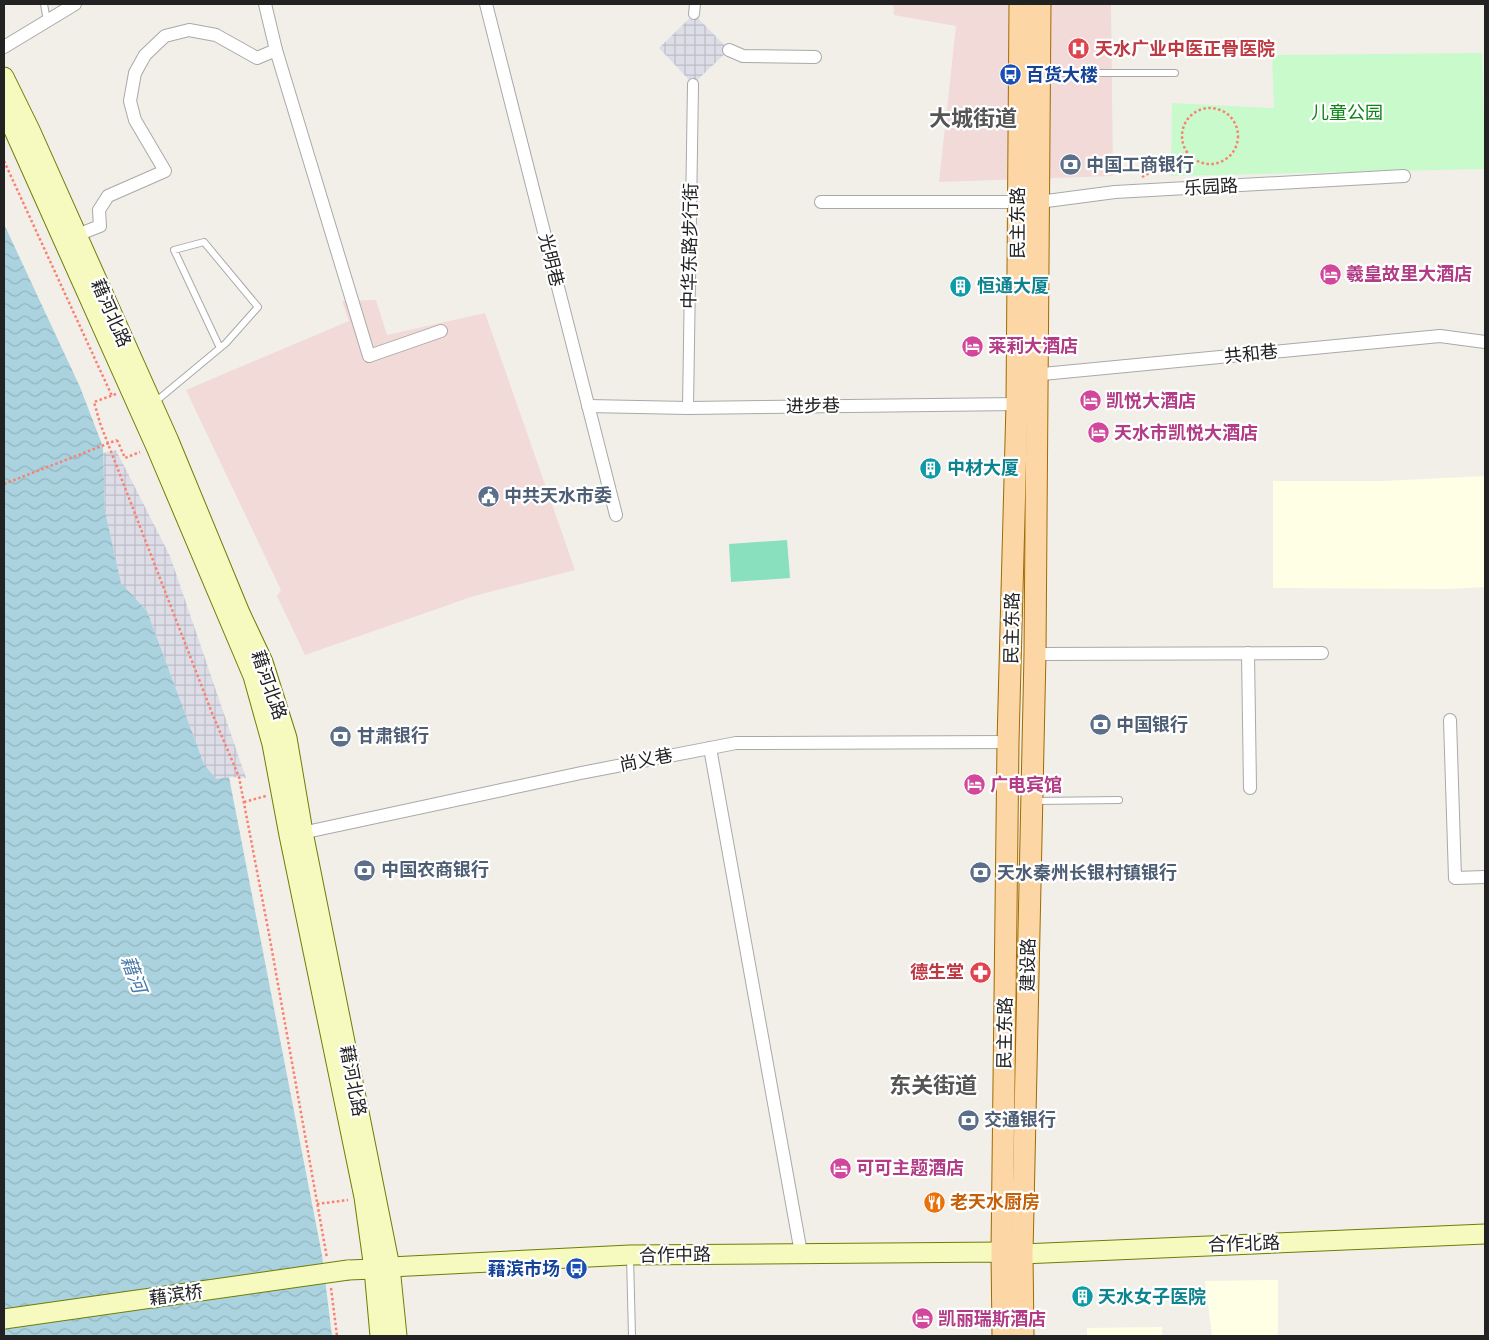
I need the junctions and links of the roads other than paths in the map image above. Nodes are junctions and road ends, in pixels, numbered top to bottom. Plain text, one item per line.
1 (44, 4) edge
2 (75, 4) edge
3 (265, 4) edge
4 (486, 4) edge
5 (1020, 4) edge
6 (1040, 4) edge
7 (46, 21) junction
8 (4, 47) edge
9 (276, 50) junction
10 (729, 50) dead end
11 (815, 57) dead end
12 (1175, 73) dead end
13 (1040, 74) junction
14 (4, 77) edge
15 (693, 84) dead end
16 (4, 108) edge
17 (1404, 176) dead end
18 (821, 202) dead end
19 (1029, 202) junction
20 (77, 235) junction
21 (441, 331) dead end
22 (1485, 342) edge
23 (220, 348) junction
24 (1027, 376) junction
25 (1027, 403) junction
26 (152, 405) junction
27 (588, 406) junction
28 (688, 408) junction
29 (616, 515) dead end
30 (1248, 653) junction
31 (1322, 653) dead end
32 (1035, 654) junction
33 (1450, 720) dead end
34 (1008, 742) junction
35 (710, 748) junction
36 (1250, 788) dead end
37 (1119, 800) dead end
38 (1032, 801) junction
39 (296, 834) junction
40 (1485, 877) edge
41 (1485, 1234) edge
42 (801, 1253) junction
43 (1012, 1253) junction
44 (630, 1255) junction
45 (382, 1268) junction
46 (348, 1270) joint
47 (4, 1319) edge
48 (380, 1336) edge
49 (397, 1336) edge
50 (632, 1336) edge
51 (1003, 1336) edge
52 (1023, 1336) edge

1 - 7 lane
2 - 7 street
3 - 9 street
4 - 27 street, 光明巷
5 - 19 main road, 民主东路
6 - 13 main road, 民主东路
7 - 8 street
9 - 20 street
9 - 21 street
10 - 11 street
12 - 13 lane
13 - 19 main road, 民主东路
14 - 20 main road, 藉河北路
15 - 28 street, 中华东路步行街
16 - 39 main road, 藉河北路
17 - 19 street, 乐园路
18 - 19 street, 乐园路
19 - 24 main road, 民主东路
20 - 26 main road, 藉河北路
22 - 24 street, 共和巷
23 - 23 lane
23 - 26 lane
24 - 25 main road, 民主东路
25 - 28 street, 进步巷
25 - 32 main road, 民主东路
25 - 34 main road, 民主东路
26 - 39 main road, 藉河北路
27 - 28 street, 进步巷
27 - 29 street, 光明巷
30 - 31 street
30 - 32 street
30 - 36 street
32 - 38 main road, 建设路
33 - 40 street
34 - 35 street, 尚义巷
34 - 43 main road, 民主东路
35 - 39 street, 尚义巷
35 - 42 street
37 - 38 lane
38 - 43 main road, 建设路
39 - 45 main road, 藉河北路
39 - 45 main road, 藉河北路
41 - 43 main road, 合作北路
42 - 43 main road, 合作中路
42 - 44 main road, 合作中路
43 - 51 main road, 建设路
43 - 52 main road, 建设路
44 - 45 main road, 合作中路
44 - 50 lane
45 - 46 main road, 合作中路
45 - 48 main road, 藉河北路
45 - 49 main road, 藉河北路
46 - 47 main road, 藉滨桥, bridge

